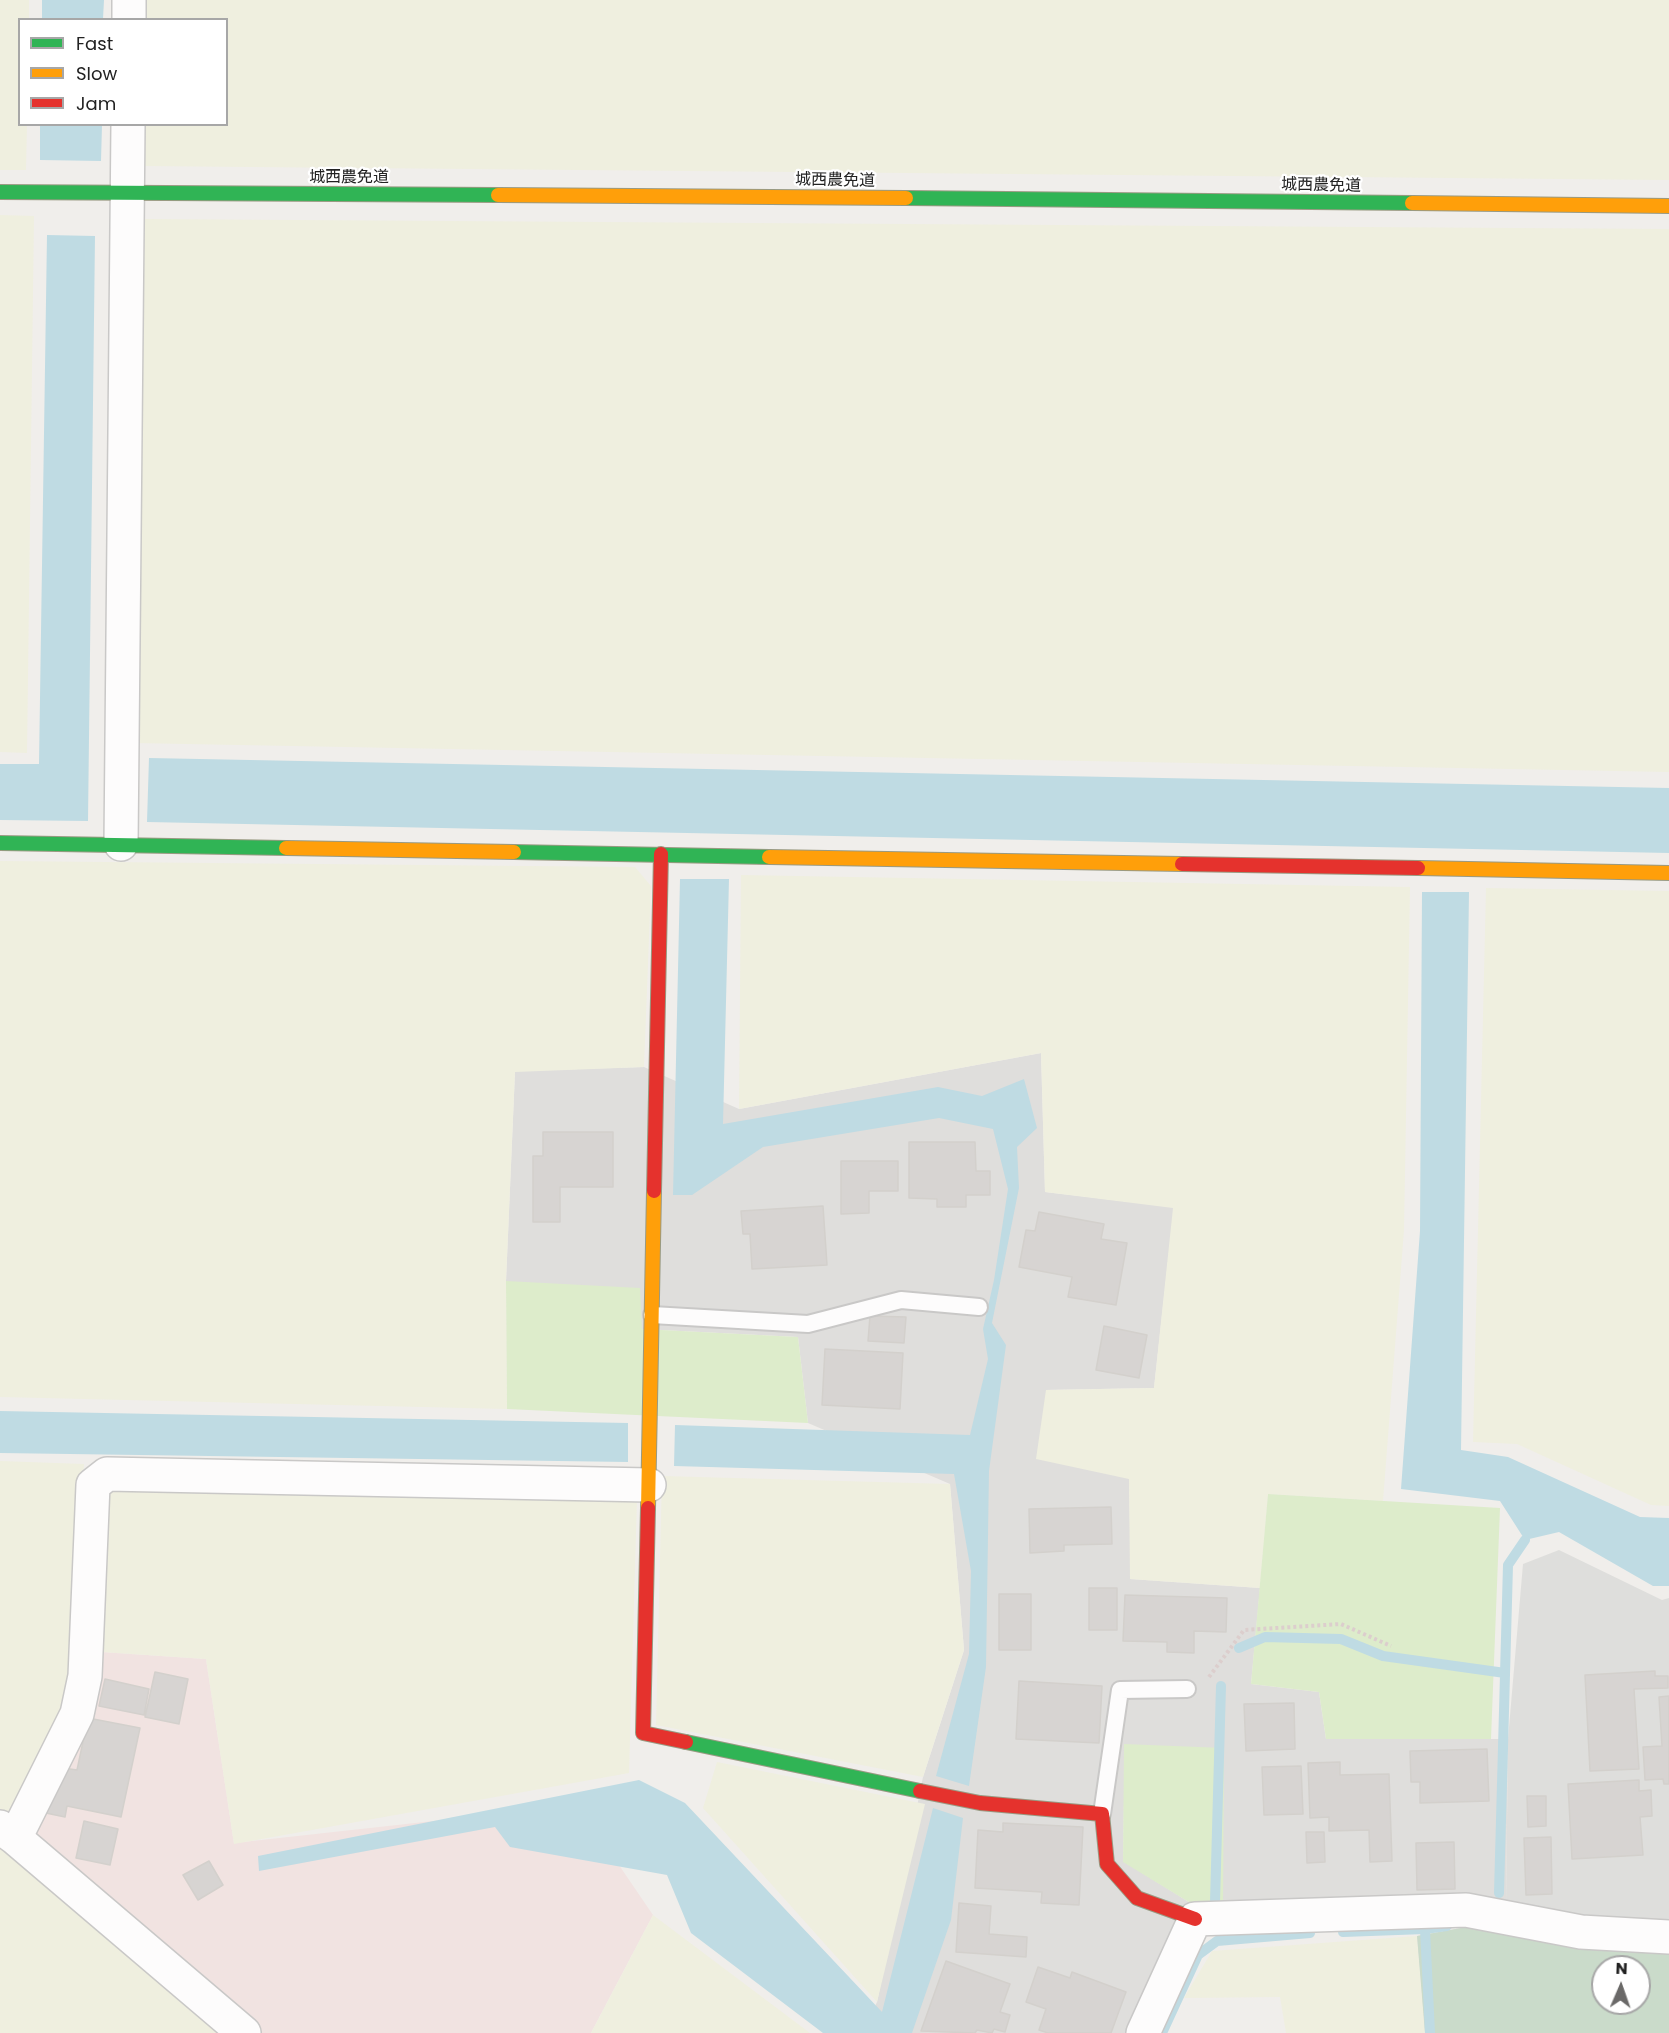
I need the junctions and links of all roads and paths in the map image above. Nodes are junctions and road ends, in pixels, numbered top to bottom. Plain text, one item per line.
1 (129, 0) edge
2 (129, 18) edge
3 (128, 126) edge
4 (0, 192) edge
5 (127, 193) junction
6 (1669, 206) edge
7 (0, 843) edge
8 (121, 844) junction
9 (661, 854) junction
10 (1669, 873) edge
11 (979, 1307) dead end
12 (652, 1316) junction
13 (649, 1485) junction
14 (1391, 1646) dead end
15 (1187, 1689) joint
16 (1102, 1814) junction
17 (8, 1833) edge
18 (1195, 1919) junction
19 (1669, 1937) edge
20 (244, 2033) edge
21 (1143, 2033) edge

1 - 2 street
3 - 5 street
4 - 5 street, 城西農免道
5 - 6 street, 城西農免道
5 - 8 street
7 - 8 street
8 - 9 street
9 - 10 street
9 - 12 street
11 - 12 lane
12 - 13 street
13 - 16 street
13 - 17 street
14 - 15 path
15 - 16 lane
16 - 18 street
17 - 20 street
18 - 19 street
18 - 21 street

